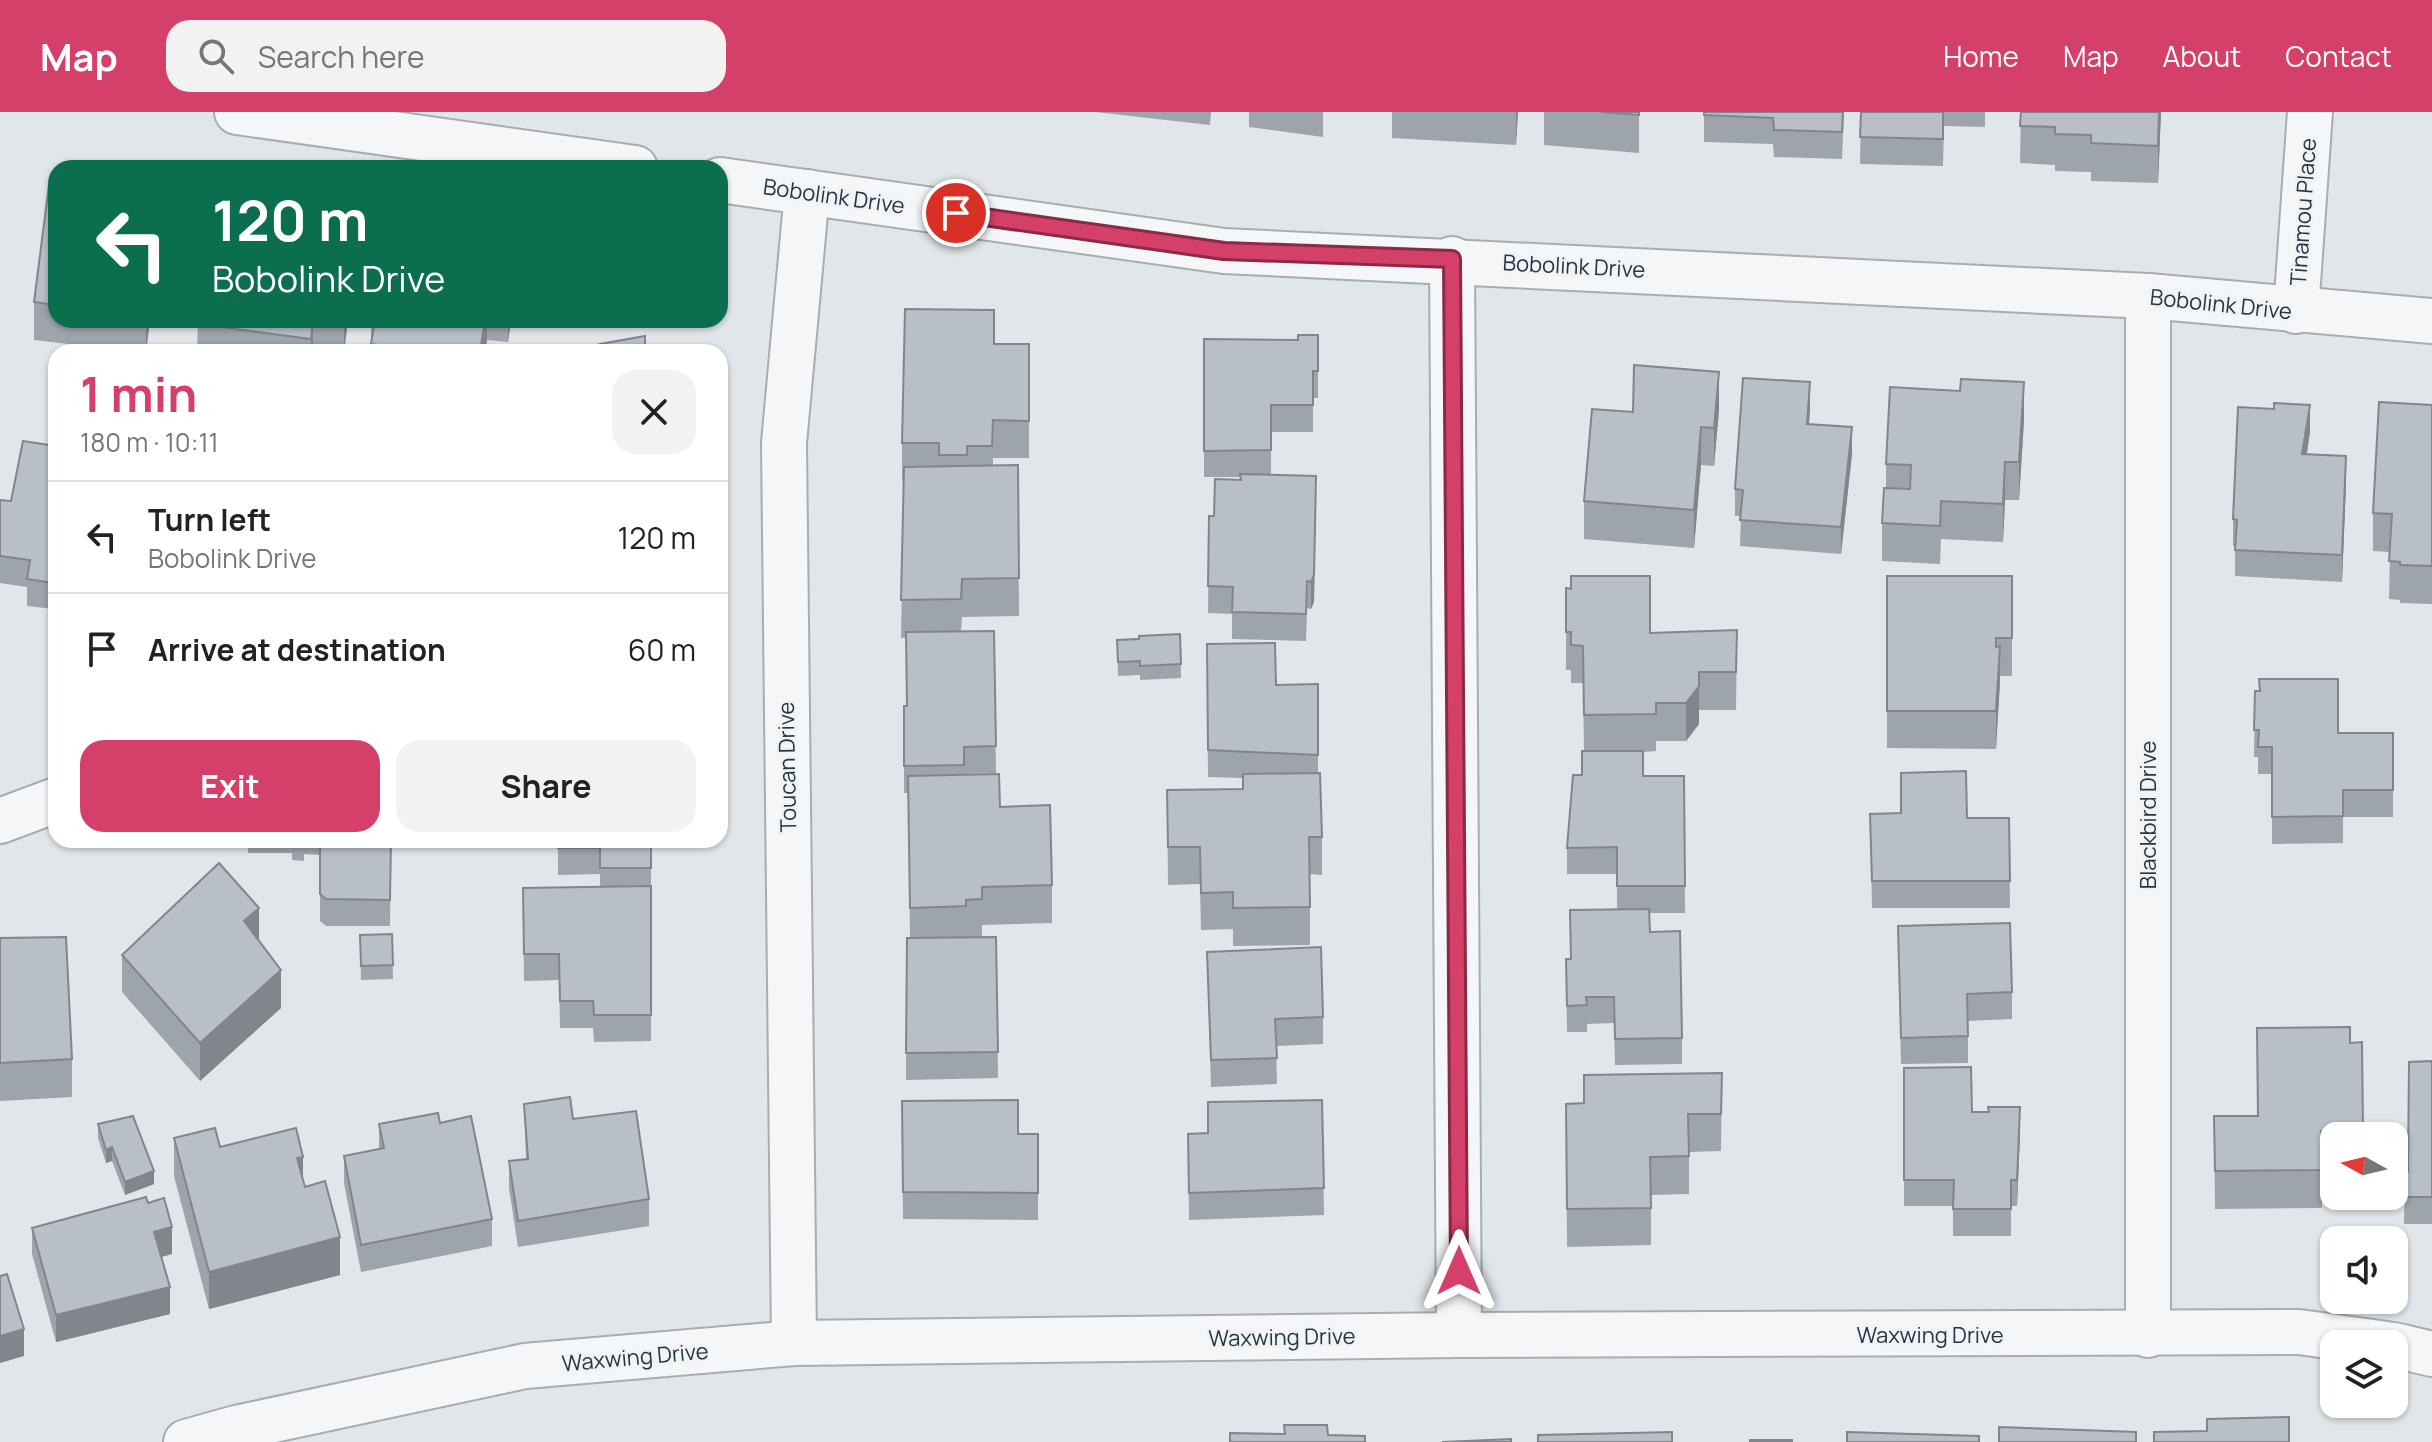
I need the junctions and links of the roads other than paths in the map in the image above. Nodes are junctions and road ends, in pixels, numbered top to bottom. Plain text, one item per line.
1 (237, 112) edge
2 (2310, 112) edge
3 (354, 120) edge
4 (588, 160) edge
5 (728, 181) edge
6 (807, 192) junction
7 (1452, 259) junction
8 (2148, 296) junction
9 (2296, 311) junction
10 (2432, 321) edge
11 (48, 803) edge
12 (0, 821) edge
13 (1459, 1335) junction
14 (2148, 1335) junction
15 (2320, 1335) edge
16 (794, 1343) junction
17 (2408, 1348) edge
18 (2432, 1354) edge
19 (186, 1442) edge

1 - 3 street
2 - 9 street, Tinamou Place
3 - 4 street
5 - 6 street, Bobolink Drive
6 - 7 street, Bobolink Drive
6 - 16 street, Toucan Drive
7 - 8 street, Bobolink Drive
7 - 13 street
8 - 9 street, Bobolink Drive
8 - 14 street, Blackbird Drive
9 - 10 street, Bobolink Drive
11 - 12 street
13 - 14 street, Waxwing Drive
13 - 16 street, Waxwing Drive
14 - 15 street, Waxwing Drive
16 - 19 street, Waxwing Drive
17 - 18 street

